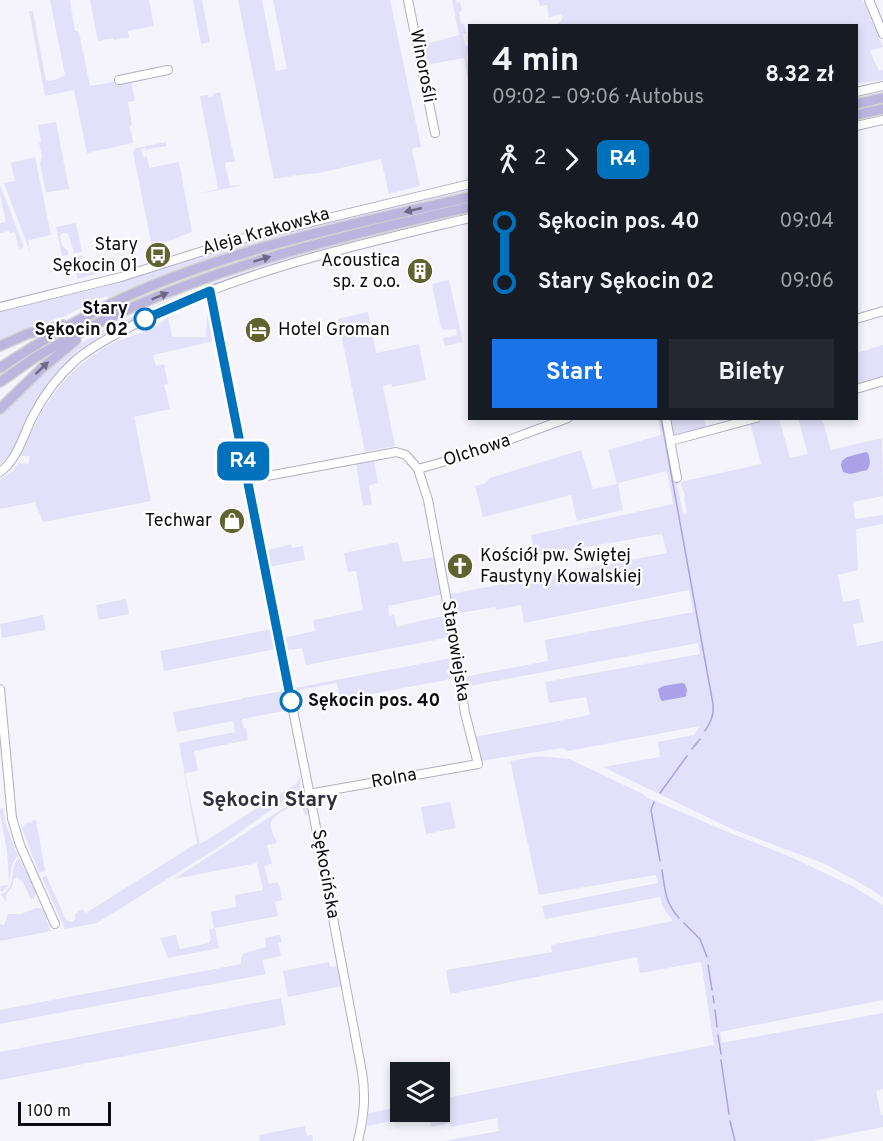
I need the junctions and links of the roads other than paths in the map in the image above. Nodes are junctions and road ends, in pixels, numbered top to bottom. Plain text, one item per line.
1 (408, 0) edge
2 (869, 0) edge
3 (880, 20) edge
4 (883, 34) edge
5 (168, 70) dead end
6 (119, 80) dead end
7 (883, 86) edge
8 (858, 92) edge
9 (883, 98) edge
10 (858, 104) edge
11 (883, 109) edge
12 (858, 115) edge
13 (883, 120) edge
14 (858, 126) edge
15 (435, 133) dead end
16 (468, 184) edge
17 (468, 197) edge
18 (468, 207) edge
19 (468, 218) edge
20 (210, 291) junction
21 (0, 307) edge
22 (883, 311) edge
23 (858, 318) edge
24 (79, 320) junction
25 (100, 323) junction
26 (0, 346) edge
27 (0, 368) edge
28 (883, 381) edge
29 (0, 382) edge
30 (858, 388) edge
31 (0, 409) edge
32 (563, 420) edge
33 (666, 420) edge
34 (749, 420) edge
35 (670, 438) junction
36 (418, 469) junction
37 (0, 472) edge
38 (677, 478) dead end
39 (246, 480) junction
40 (0, 688) edge
41 (478, 764) joint
42 (309, 793) junction
43 (55, 924) dead end
44 (358, 1141) edge

1 - 15 street, Winorośli
2 - 3 street
3 - 4 street
5 - 6 street
7 - 8 street
9 - 10 main road
11 - 12 main road
13 - 14 street
16 - 21 street
17 -> 24 main road, Aleja Krakowska
25 -> 18 main road, Aleja Krakowska
19 - 20 street, Aleja Krakowska
20 - 37 street, Aleja Krakowska
20 - 39 street, Sękocińska
22 - 23 street
24 - 26 main road
24 - 27 main road
25 - 29 main road
31 -> 25 main road
28 - 30 street
32 - 36 street, Olchowa
33 - 35 street
34 - 35 street
35 - 38 street
36 - 39 street
36 - 41 street, Starowiejska
39 - 42 street, Sękocińska
40 - 43 street
41 - 42 street, Rolna
42 - 44 street, Sękocińska

